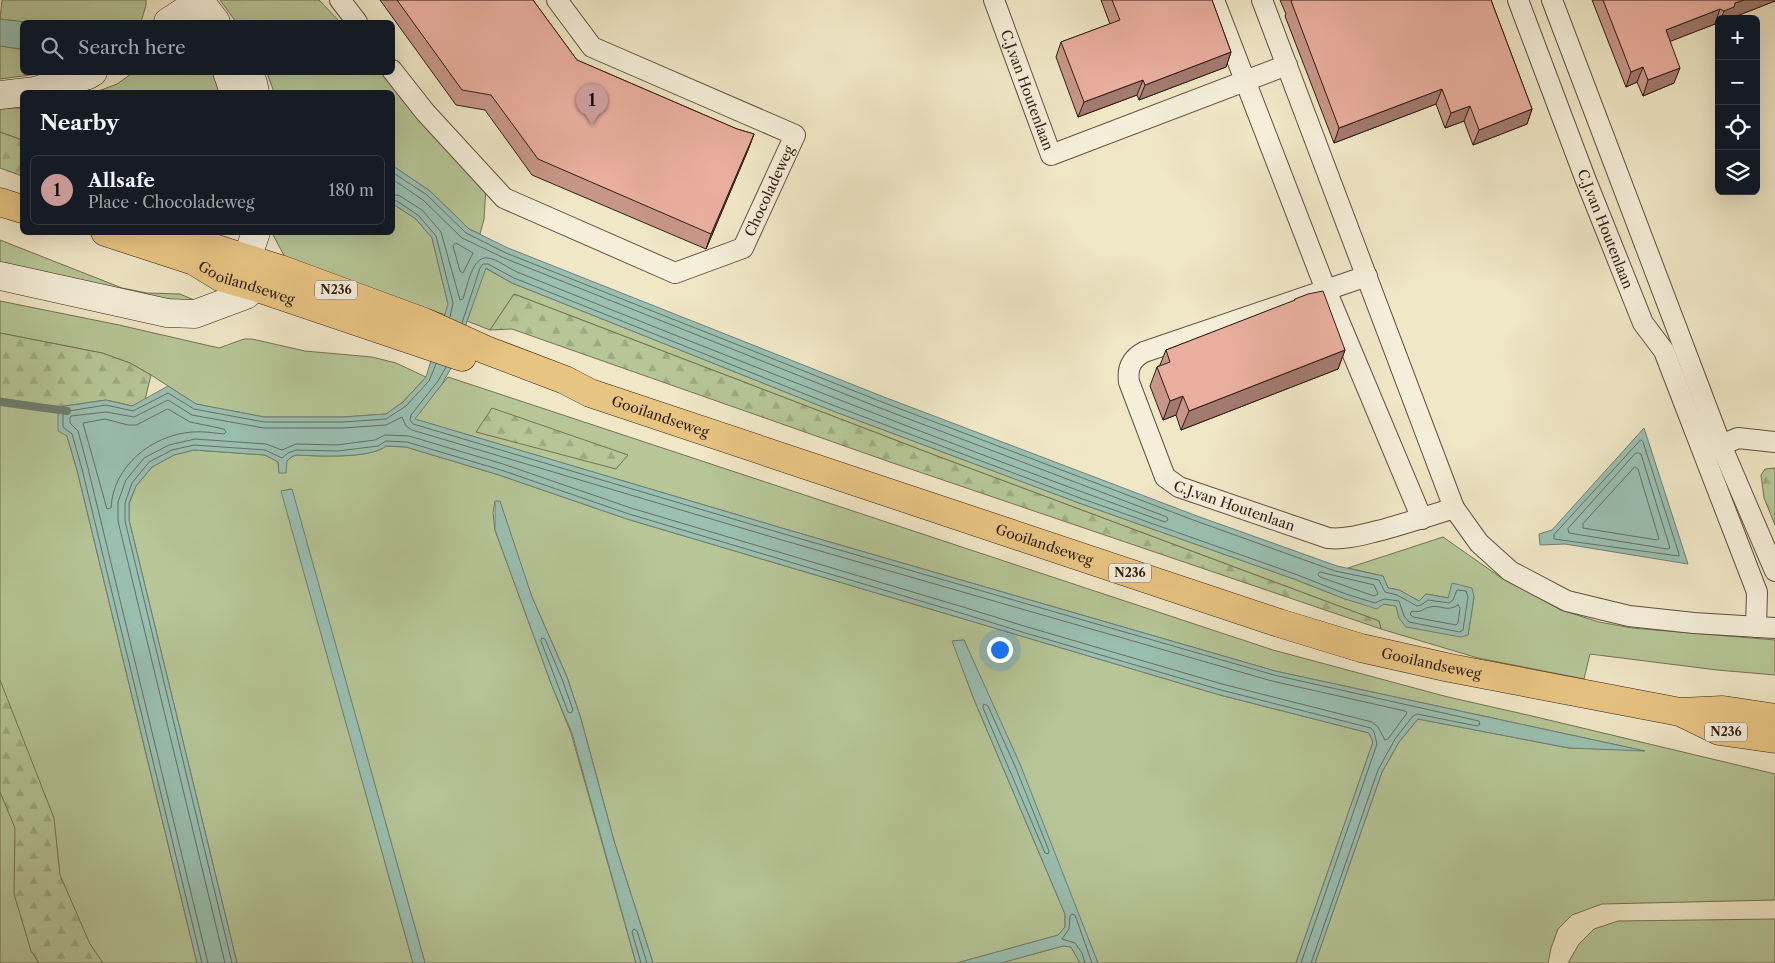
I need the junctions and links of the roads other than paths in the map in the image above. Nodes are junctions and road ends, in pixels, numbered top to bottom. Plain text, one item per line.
1 (340, 0) edge
2 (557, 0) edge
3 (994, 0) edge
4 (1214, 0) edge
5 (1262, 0) edge
6 (1518, 0) edge
7 (1552, 0) edge
8 (355, 20) edge
9 (1287, 65) junction
10 (395, 74) edge
11 (88, 75) edge
12 (228, 75) edge
13 (248, 75) edge
14 (1246, 81) junction
15 (38, 90) edge
16 (233, 90) edge
17 (254, 90) edge
18 (20, 93) edge
19 (0, 95) edge
20 (0, 183) edge
21 (20, 188) edge
22 (0, 202) edge
23 (20, 208) edge
24 (113, 235) edge
25 (173, 235) edge
26 (255, 235) edge
27 (247, 259) junction
28 (194, 261) junction
29 (0, 276) edge
30 (1367, 276) junction
31 (256, 287) junction
32 (1326, 290) junction
33 (422, 332) junction
34 (1775, 442) edge
35 (1712, 449) junction
36 (1454, 508) junction
37 (1422, 519) junction
38 (1775, 571) edge
39 (1765, 627) edge
40 (1680, 712) junction
41 (1775, 718) edge
42 (1775, 740) edge

1 - 8 street
2 - 10 street, Chocoladeweg
3 - 14 street, C.J.van Houtenlaan
4 - 14 street
5 - 9 street, C.J.van Houtenlaan
6 - 35 street, C.J.van Houtenlaan
7 - 35 street, C.J.van Houtenlaan
9 - 14 street, C.J.van Houtenlaan
9 - 30 street, C.J.van Houtenlaan
11 - 15 street
12 - 16 street
13 - 17 street
14 - 32 street
18 - 19 street
20 - 21 main road
22 - 23 main road
24 - 28 main road, Gooilandseweg / N236
25 - 27 main road, Gooilandseweg / N236
26 - 27 street
27 - 28 street
27 - 33 main road, Gooilandseweg / N236
28 - 31 main road, Gooilandseweg / N236
29 - 31 street
30 - 32 street, C.J.van Houtenlaan
30 - 36 street, C.J.van Houtenlaan
31 - 33 main road, Gooilandseweg / N236
32 - 37 street
32 - 37 street, C.J.van Houtenlaan
33 - 40 main road, Gooilandseweg / N236
34 - 35 street
35 - 38 street, C.J.van Houtenlaan
35 - 39 street, C.J.van Houtenlaan
36 - 37 street, C.J.van Houtenlaan
36 - 39 street, C.J.van Houtenlaan
40 - 41 main road, Gooilandseweg / N236
40 - 42 main road, Gooilandseweg / N236

